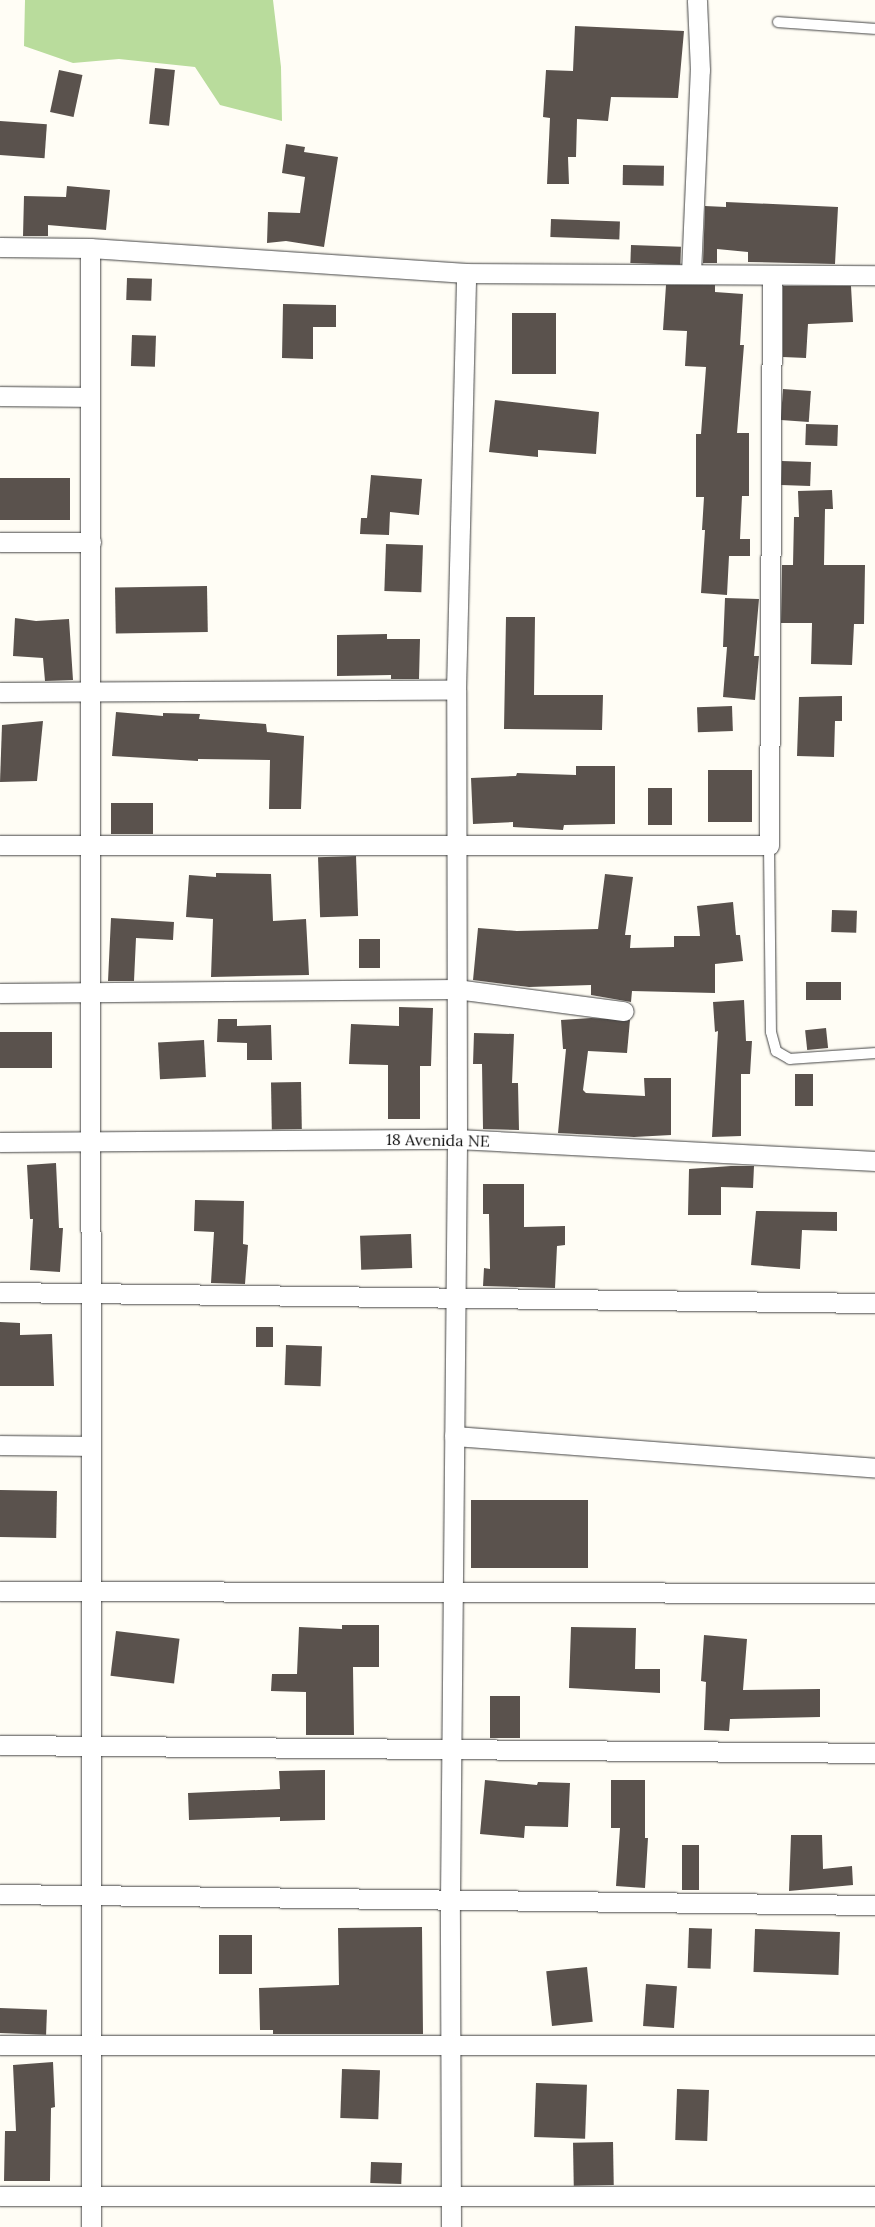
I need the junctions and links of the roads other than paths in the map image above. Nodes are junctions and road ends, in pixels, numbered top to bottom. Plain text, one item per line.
1 (697, 0) edge
2 (778, 22) dead end
3 (875, 28) edge
4 (0, 246) edge
5 (90, 248) junction
6 (466, 273) junction
7 (691, 273) junction
8 (875, 275) edge
9 (772, 276) junction
10 (0, 396) edge
11 (90, 397) junction
12 (0, 542) edge
13 (91, 542) junction
14 (456, 690) junction
15 (0, 692) edge
16 (90, 692) junction
17 (0, 845) edge
18 (91, 845) junction
19 (458, 845) junction
20 (769, 845) junction
21 (456, 989) junction
22 (0, 993) edge
23 (90, 993) junction
24 (624, 1012) dead end
25 (875, 1053) edge
26 (457, 1139) junction
27 (90, 1140) junction
28 (0, 1142) edge
29 (875, 1161) edge
30 (0, 1292) edge
31 (91, 1294) junction
32 (456, 1298) junction
33 (875, 1303) edge
34 (454, 1436) junction
35 (0, 1445) edge
36 (91, 1446) junction
37 (875, 1468) edge
38 (0, 1591) edge
39 (91, 1591) junction
40 (454, 1592) junction
41 (875, 1593) edge
42 (0, 1745) edge
43 (91, 1746) junction
44 (454, 1749) junction
45 (875, 1753) edge
46 (0, 1894) edge
47 (91, 1895) junction
48 (450, 1900) junction
49 (875, 1905) edge
50 (875, 2044) edge
51 (0, 2045) edge
52 (91, 2045) junction
53 (450, 2045) junction
54 (0, 2196) edge
55 (91, 2196) junction
56 (451, 2196) junction
57 (875, 2196) edge
58 (91, 2227) edge
59 (451, 2227) edge

1 - 7 street
2 - 3 lane
4 - 5 street
5 - 6 street
5 - 11 street
6 - 7 street
6 - 14 street
7 - 9 street
8 - 9 street
9 - 20 street
10 - 11 street
11 - 13 street
12 - 13 street
13 - 16 street
14 - 16 street
14 - 19 street
15 - 16 street
16 - 18 street
17 - 18 street
18 - 19 street
18 - 23 street
19 - 20 street
19 - 21 street
20 - 25 lane
21 - 23 street
21 - 24 street
21 - 26 street
22 - 23 street
23 - 27 street
26 - 27 street, 18 Avenida NE
26 - 29 street, 18 Avenida NE
26 - 32 street
27 - 28 street, 18 Avenida NE
27 - 31 street
30 - 31 street
31 - 32 street
31 - 36 street
32 - 33 street
32 - 34 street
34 - 37 street
34 - 40 street
35 - 36 street
36 - 39 street
38 - 39 street
39 - 40 street
39 - 43 street
40 - 41 street
40 - 44 street
42 - 43 street
43 - 44 street
43 - 47 street
44 - 45 street
44 - 48 street
46 - 47 street
47 - 48 street
47 - 52 street
48 - 49 street
48 - 53 street
50 - 53 street
51 - 52 street
52 - 53 street
52 - 55 street
53 - 56 street
54 - 55 street
55 - 56 street
55 - 58 street
56 - 57 street
56 - 59 street

